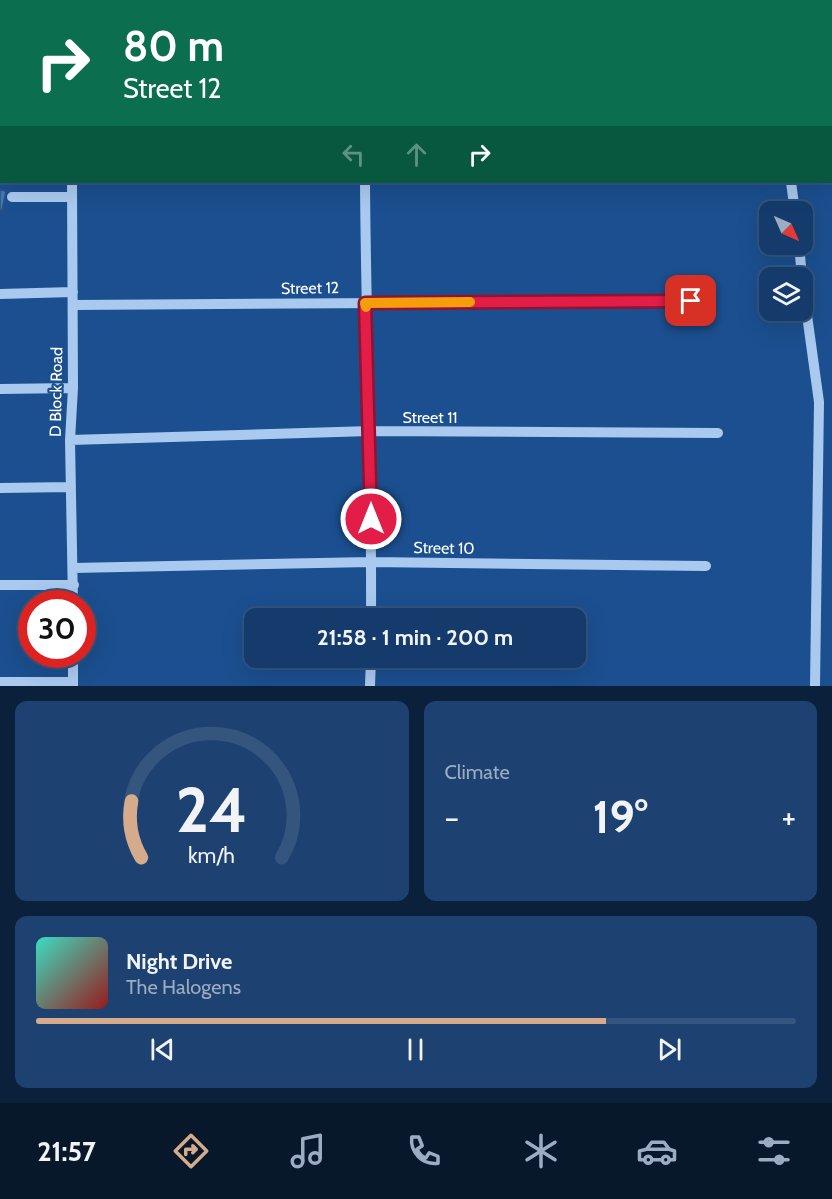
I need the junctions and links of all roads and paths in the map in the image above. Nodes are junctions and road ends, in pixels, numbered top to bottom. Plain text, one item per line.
1 (72, 183) edge
2 (365, 183) edge
3 (791, 183) edge
4 (12, 197) dead end
5 (71, 197) junction
6 (794, 201) edge
7 (73, 292) junction
8 (0, 294) edge
9 (691, 301) dead end
10 (365, 303) junction
11 (73, 305) junction
12 (808, 321) edge
13 (73, 388) junction
14 (0, 389) edge
15 (371, 431) junction
16 (718, 433) dead end
17 (70, 440) junction
18 (71, 487) junction
19 (0, 488) edge
20 (371, 562) junction
21 (706, 566) dead end
22 (73, 568) junction
23 (0, 585) edge
24 (74, 585) junction
25 (74, 590) edge
26 (371, 608) edge
27 (73, 668) edge
28 (370, 668) edge
29 (0, 682) edge
30 (73, 684) edge
31 (370, 686) edge
32 (815, 686) edge

1 - 5 street, D Block Road
2 - 10 street
3 - 6 street
4 - 5 street
5 - 7 street, D Block Road
7 - 8 street
7 - 11 street, D Block Road
9 - 10 street, Street 12
10 - 11 street, Street 12
10 - 15 street
11 - 13 street, D Block Road
12 - 32 street
13 - 14 street
13 - 17 street, D Block Road
15 - 16 street, Street 11
15 - 17 street, Street 11
15 - 20 street
17 - 18 street, D Block Road
18 - 19 street
18 - 22 street, D Block Road
20 - 21 street, Street 10
20 - 22 street, Street 10
20 - 26 street
22 - 24 street, D Block Road
23 - 24 street
24 - 25 street, D Block Road
27 - 30 street
28 - 31 street
29 - 30 street

